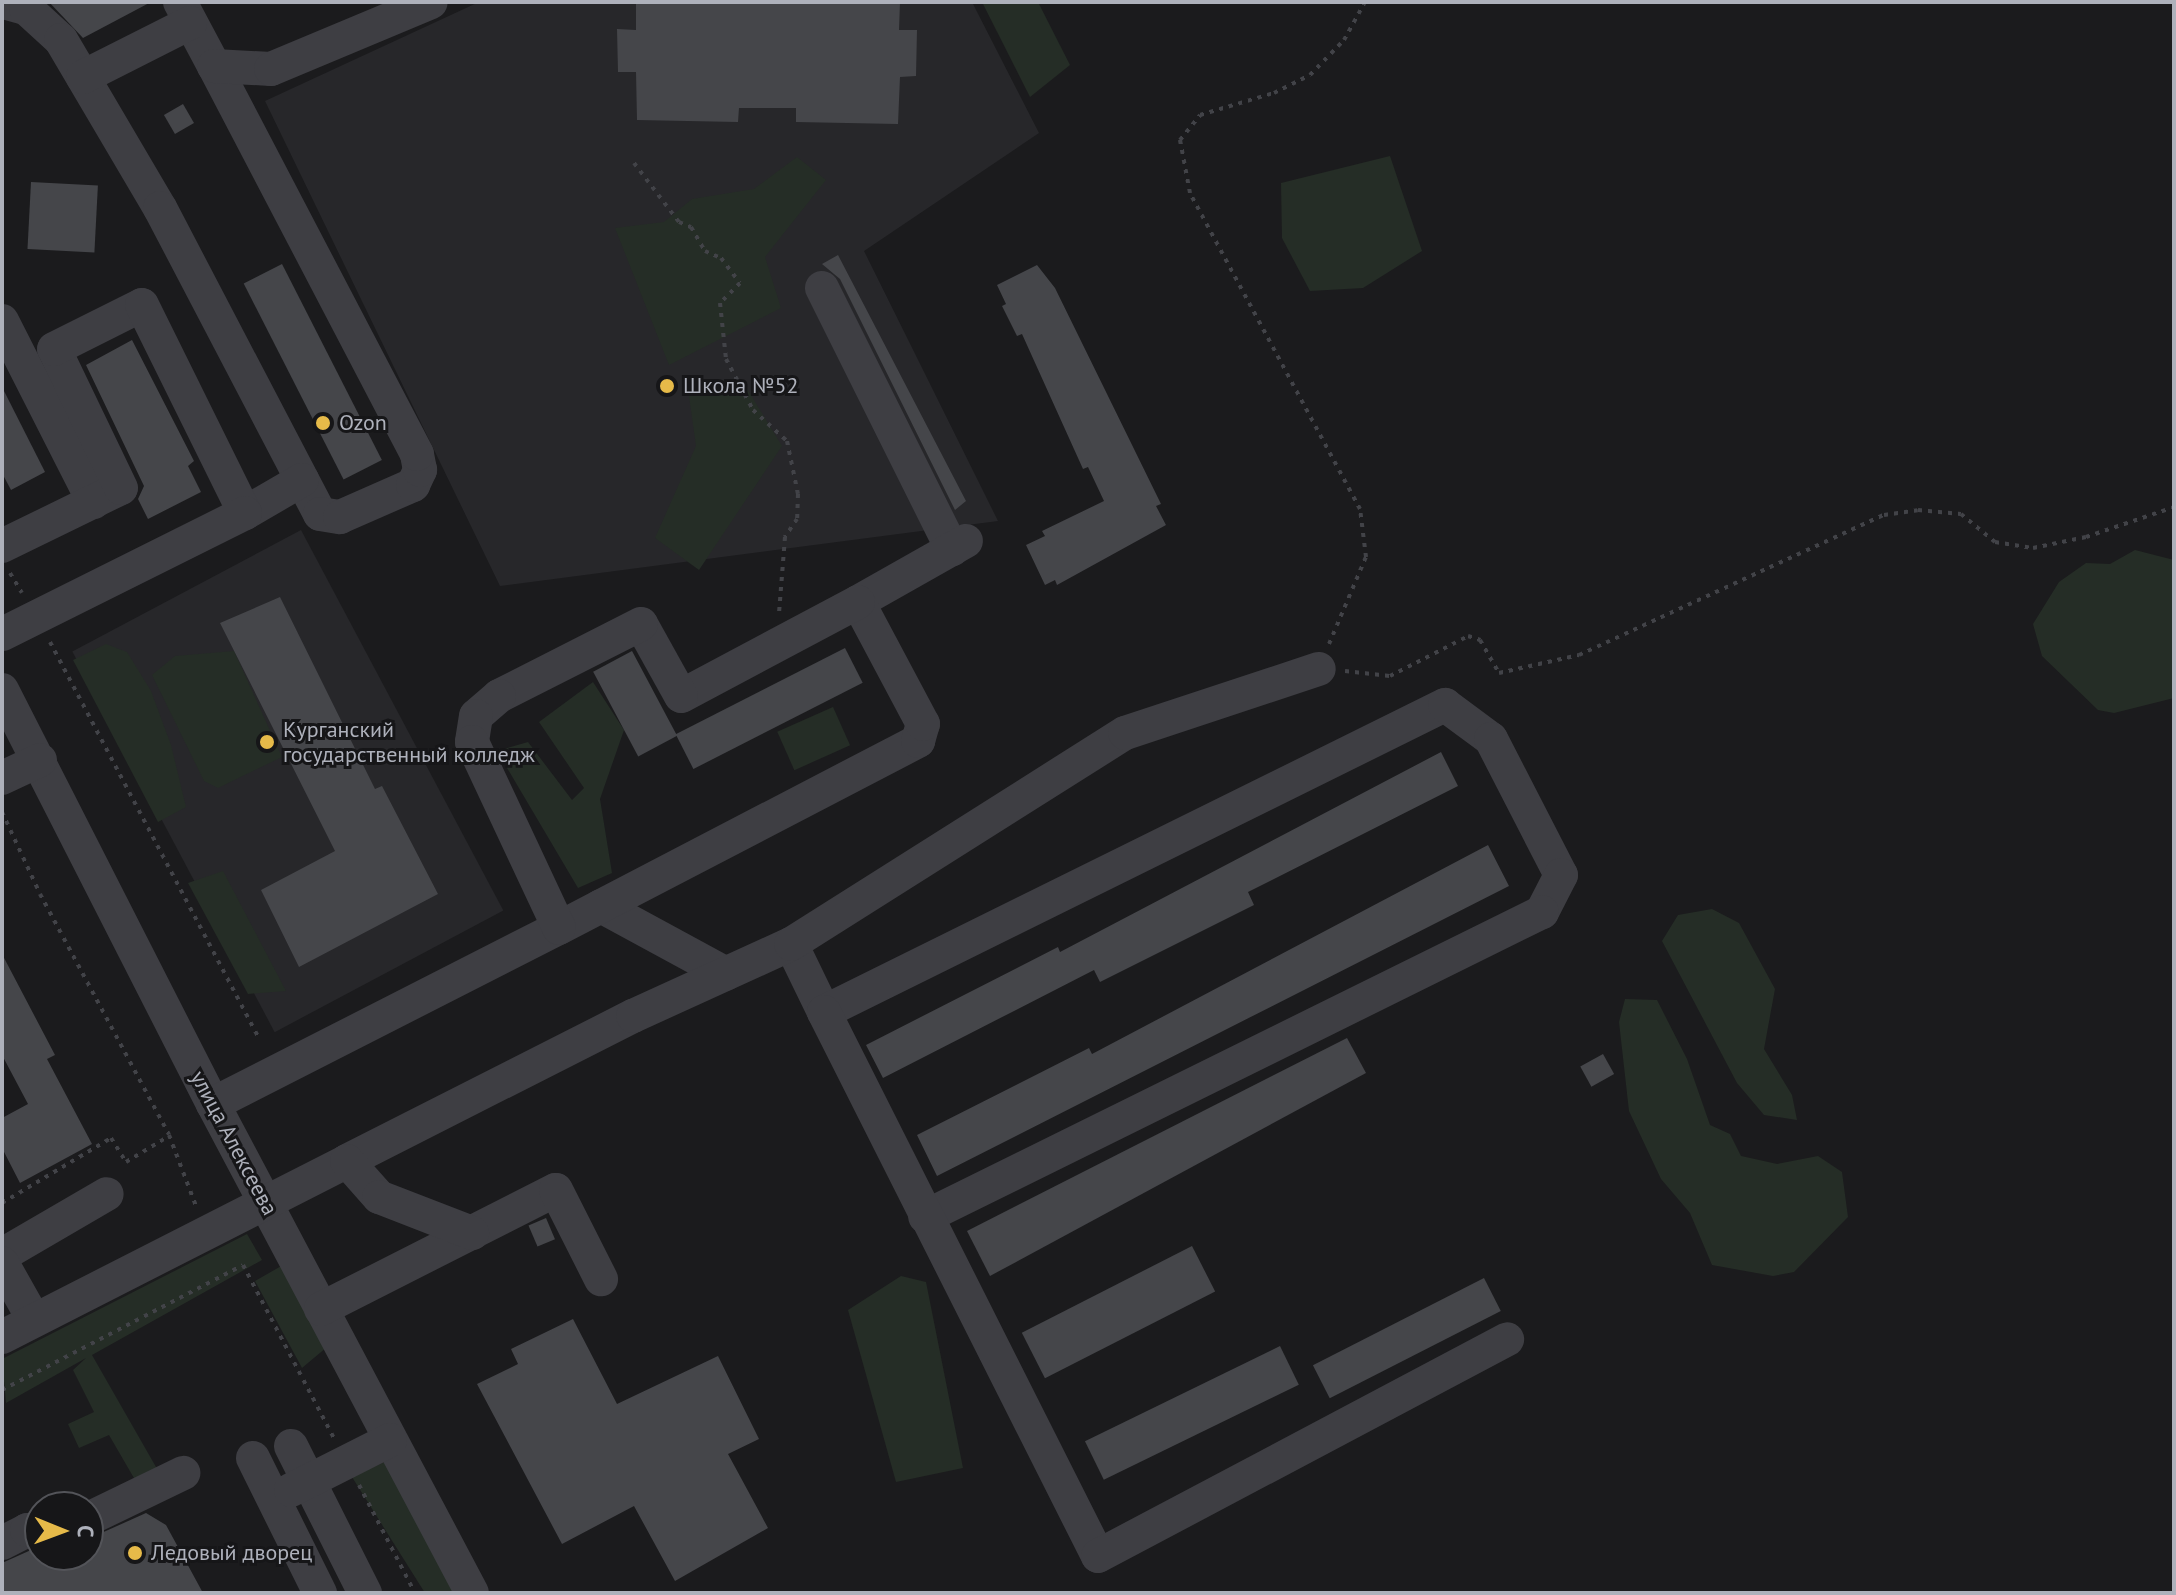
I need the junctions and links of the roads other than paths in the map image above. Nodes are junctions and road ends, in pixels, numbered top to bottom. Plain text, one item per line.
1 (3, 2) edge
2 (431, 2) edge
3 (185, 12) edge
4 (214, 66) junction
5 (83, 77) junction
6 (822, 288) dead end
7 (2, 321) edge
8 (302, 480) junction
9 (94, 502) junction
10 (245, 513) junction
11 (5, 558) edge
12 (858, 602) junction
13 (2, 634) edge
14 (1319, 669) road end
15 (2, 690) edge
16 (40, 760) junction
17 (2, 778) edge
18 (601, 906) junction
19 (559, 928) junction
20 (791, 944) junction
21 (726, 974) junction
22 (824, 1012) junction
23 (213, 1104) junction
24 (347, 1161) junction
25 (107, 1194) dead end
26 (264, 1201) junction
27 (925, 1217) junction
28 (472, 1233) junction
29 (2, 1255) edge
30 (2, 1263) edge
31 (601, 1279) dead end
32 (321, 1309) junction
33 (34, 1320) junction
34 (2, 1337) edge
35 (1507, 1339) dead end
36 (390, 1440) junction
37 (291, 1446) dead end
38 (253, 1458) dead end
39 (183, 1473) dead end
40 (309, 1481) junction
41 (273, 1499) junction
42 (104, 1511) edge
43 (24, 1532) edge
44 (2, 1543) edge
45 (320, 1593) edge
46 (365, 1593) edge
47 (472, 1593) edge

1 - 5 street
2 - 4 street
3 - 4 street
3 - 5 street
4 - 8 street
5 - 8 street
6 - 12 street
7 - 9 street
8 - 10 street
9 - 10 street
9 - 11 street
10 - 13 street
12 - 18 street
12 - 19 street
14 - 20 street
15 - 16 street, улица Алексеева
16 - 17 street
16 - 23 street, улица Алексеева
18 - 19 street
18 - 21 street
19 - 23 street
20 - 21 street
20 - 22 street
21 - 24 street
22 - 27 street
22 - 27 street
23 - 26 street, улица Алексеева
24 - 26 street
24 - 28 street
25 - 29 street
26 - 32 street, улица Алексеева
26 - 33 street
27 - 35 street
28 - 31 street
28 - 32 street
30 - 33 street
32 - 36 street, улица Алексеева
33 - 34 street
36 - 40 street
36 - 47 street, улица Алексеева
37 - 40 street
38 - 41 street
39 - 42 street
40 - 41 street
40 - 46 street
41 - 45 street
43 - 44 street

